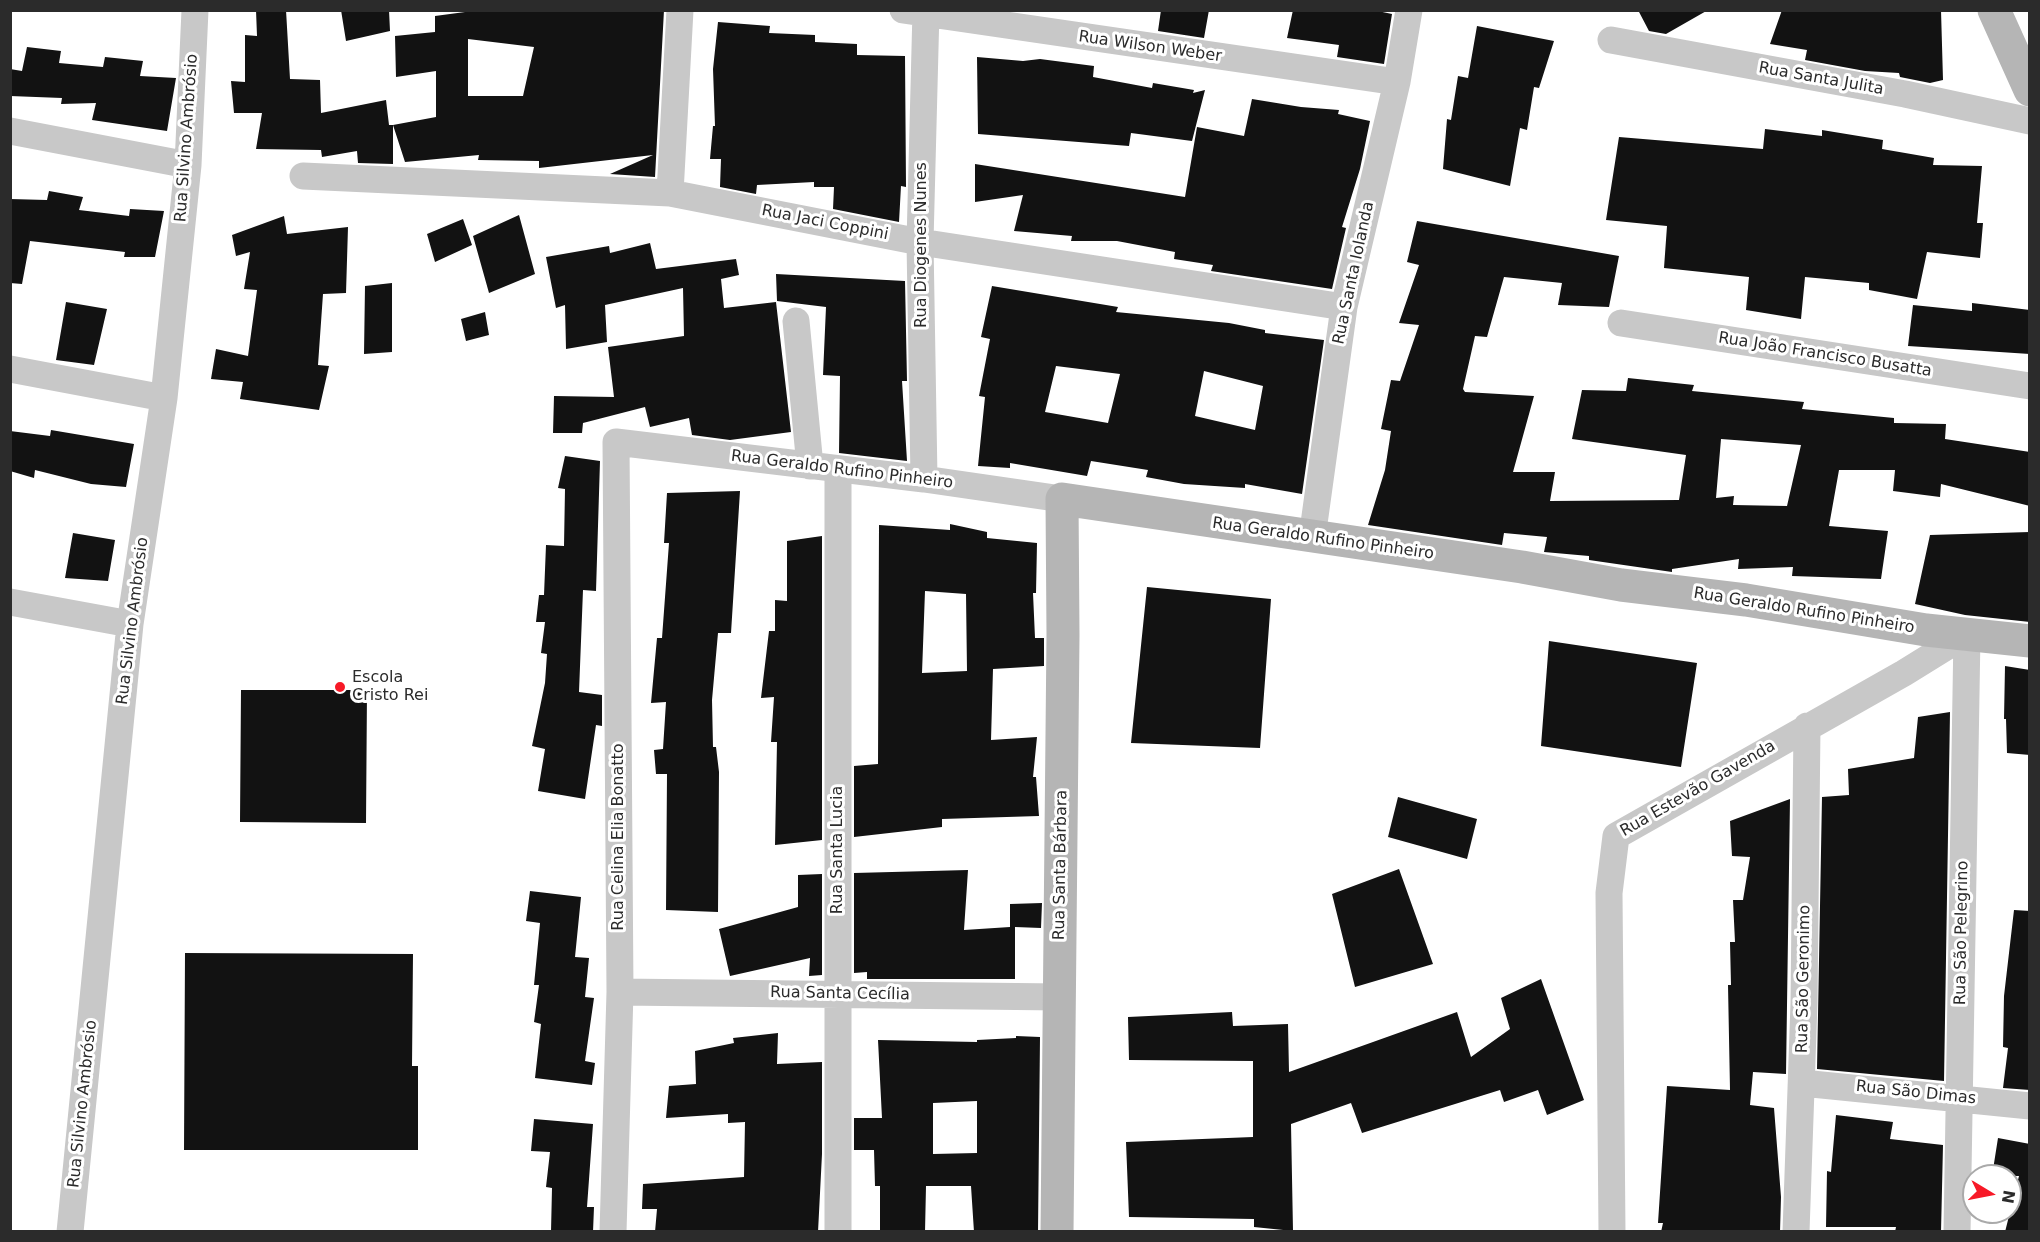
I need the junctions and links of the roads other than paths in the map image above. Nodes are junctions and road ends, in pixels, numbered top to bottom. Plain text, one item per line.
1 (195, 10) edge
2 (680, 10) edge
3 (1409, 10) edge
4 (1994, 10) edge
5 (918, 12) edge
6 (1611, 40) dead end
7 (1397, 82) junction
8 (2030, 90) edge
9 (2030, 121) edge
10 (10, 132) edge
11 (188, 165) junction
12 (303, 177) dead end
13 (670, 193) junction
14 (920, 242) junction
15 (1344, 306) junction
16 (796, 321) dead end
17 (1621, 323) dead end
18 (10, 369) edge
19 (2030, 386) edge
20 (164, 398) junction
21 (616, 442) joint
22 (810, 466) junction
23 (838, 469) junction
24 (924, 479) junction
25 (1062, 499) junction
26 (1311, 538) junction
27 (10, 602) edge
28 (130, 624) junction
29 (1967, 634) junction
30 (2030, 642) edge
31 (1807, 726) junction
32 (620, 992) junction
33 (838, 994) junction
34 (1060, 997) junction
35 (1802, 1083) junction
36 (1960, 1097) junction
37 (2030, 1106) edge
38 (70, 1232) edge
39 (613, 1232) edge
40 (838, 1232) edge
41 (1057, 1232) edge
42 (1612, 1232) edge
43 (1797, 1232) edge
44 (1957, 1232) edge

1 - 11 street, Rua Silvino Ambrósio
2 - 13 street
3 - 7 street, Rua Santa Iolanda
4 - 8 street
5 - 7 street, Rua Wilson Weber
5 - 14 street, Rua Diogenes Nunes
6 - 9 street, Rua Santa Julita
7 - 15 street, Rua Santa Iolanda
10 - 11 street
11 - 20 street, Rua Silvino Ambrósio
12 - 13 street, Rua Jaci Coppini
13 - 14 street, Rua Jaci Coppini
14 - 15 street, Rua Jaci Coppini
14 - 24 street, Rua Diogenes Nunes
15 - 26 street, Rua Santa Iolanda
16 - 22 street
17 - 19 street, Rua João Francisco Busatta
18 - 20 street
20 - 28 street, Rua Silvino Ambrósio
21 - 22 street, Rua Geraldo Rufino Pinheiro
21 - 32 street, Rua Celina Elia Bonatto
22 - 23 street, Rua Geraldo Rufino Pinheiro
23 - 24 street, Rua Geraldo Rufino Pinheiro
23 - 33 street, Rua Santa Lucia
24 - 25 street, Rua Geraldo Rufino Pinheiro
25 - 26 street, Rua Geraldo Rufino Pinheiro
25 - 34 street, Rua Santa Bárbara
26 - 29 street, Rua Geraldo Rufino Pinheiro
27 - 28 street
28 - 38 street, Rua Silvino Ambrósio
29 - 30 street, Rua Geraldo Rufino Pinheiro
29 - 31 street, Rua Estevão Gavenda
29 - 36 street, Rua São Pelegrino
31 - 35 street, Rua São Geronimo
31 - 42 street, Rua Estevão Gavenda
32 - 33 street, Rua Santa Cecília
32 - 39 street, Rua Celina Elia Bonatto
33 - 34 street, Rua Santa Cecília
33 - 40 street, Rua Santa Lucia
34 - 41 street, Rua Santa Bárbara
35 - 36 street, Rua São Dimas
35 - 43 street, Rua São Geronimo
36 - 37 street, Rua São Dimas
36 - 44 street, Rua São Pelegrino

